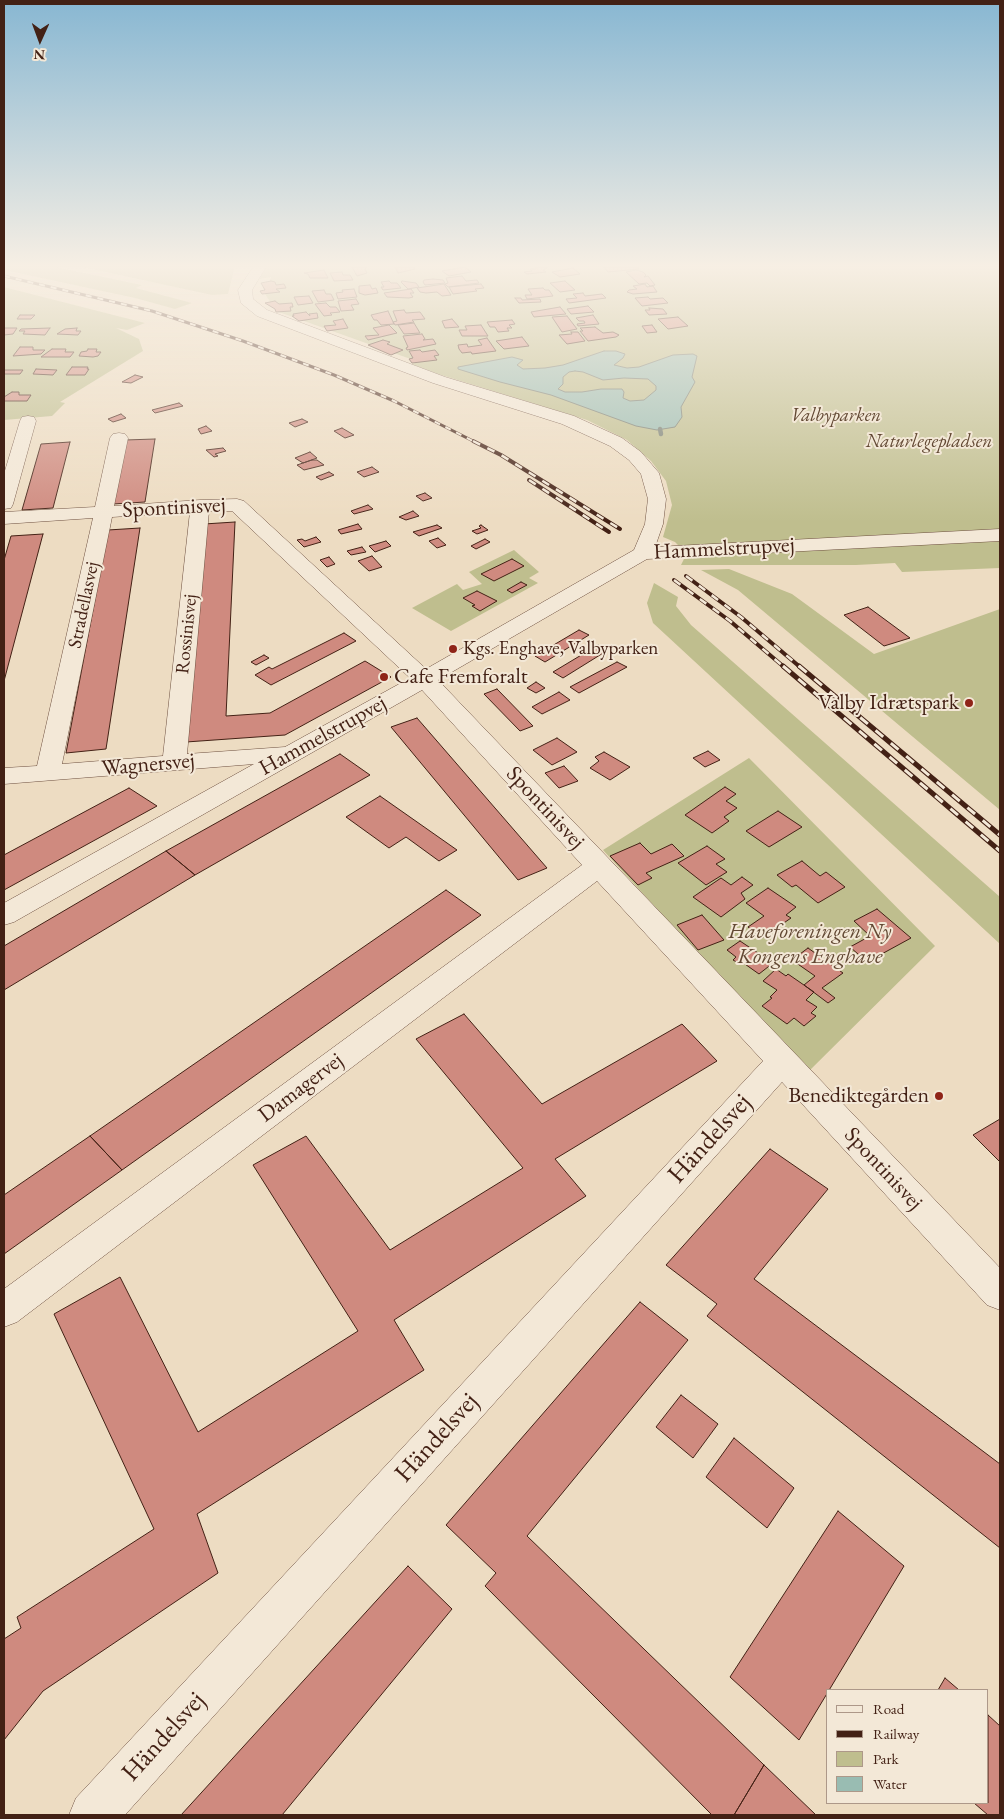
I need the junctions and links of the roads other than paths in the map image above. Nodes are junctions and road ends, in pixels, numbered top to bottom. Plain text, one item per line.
1 (365, 352) edge
2 (28, 421) dead end
3 (119, 438) dead end
4 (4, 504) edge
5 (200, 506) junction
6 (104, 511) junction
7 (4, 518) edge
8 (1000, 535) edge
9 (643, 553) junction
10 (424, 679) junction
11 (292, 754) junction
12 (174, 763) junction
13 (48, 773) junction
14 (4, 776) edge
15 (599, 866) junction
16 (4, 915) edge
17 (782, 1061) junction
18 (1000, 1293) edge
19 (4, 1310) edge
20 (93, 1815) edge

1 - 9 street
2 - 4 street
3 - 6 street, Stradellasvej
5 - 6 street, Spontinisvej
5 - 10 street, Spontinisvej
5 - 12 street, Rossinisvej
6 - 7 street, Spontinisvej
6 - 13 street, Stradellasvej
8 - 9 street, Hammelstrupvej
9 - 10 street, Hammelstrupvej
10 - 11 street, Hammelstrupvej
10 - 15 street, Spontinisvej
11 - 12 street, Wagnersvej
11 - 16 street, Hammelstrupvej
12 - 13 street, Wagnersvej
13 - 14 street, Wagnersvej
15 - 17 street, Spontinisvej
15 - 19 street, Damagervej
17 - 18 street, Spontinisvej
17 - 20 street, Händelsvej

